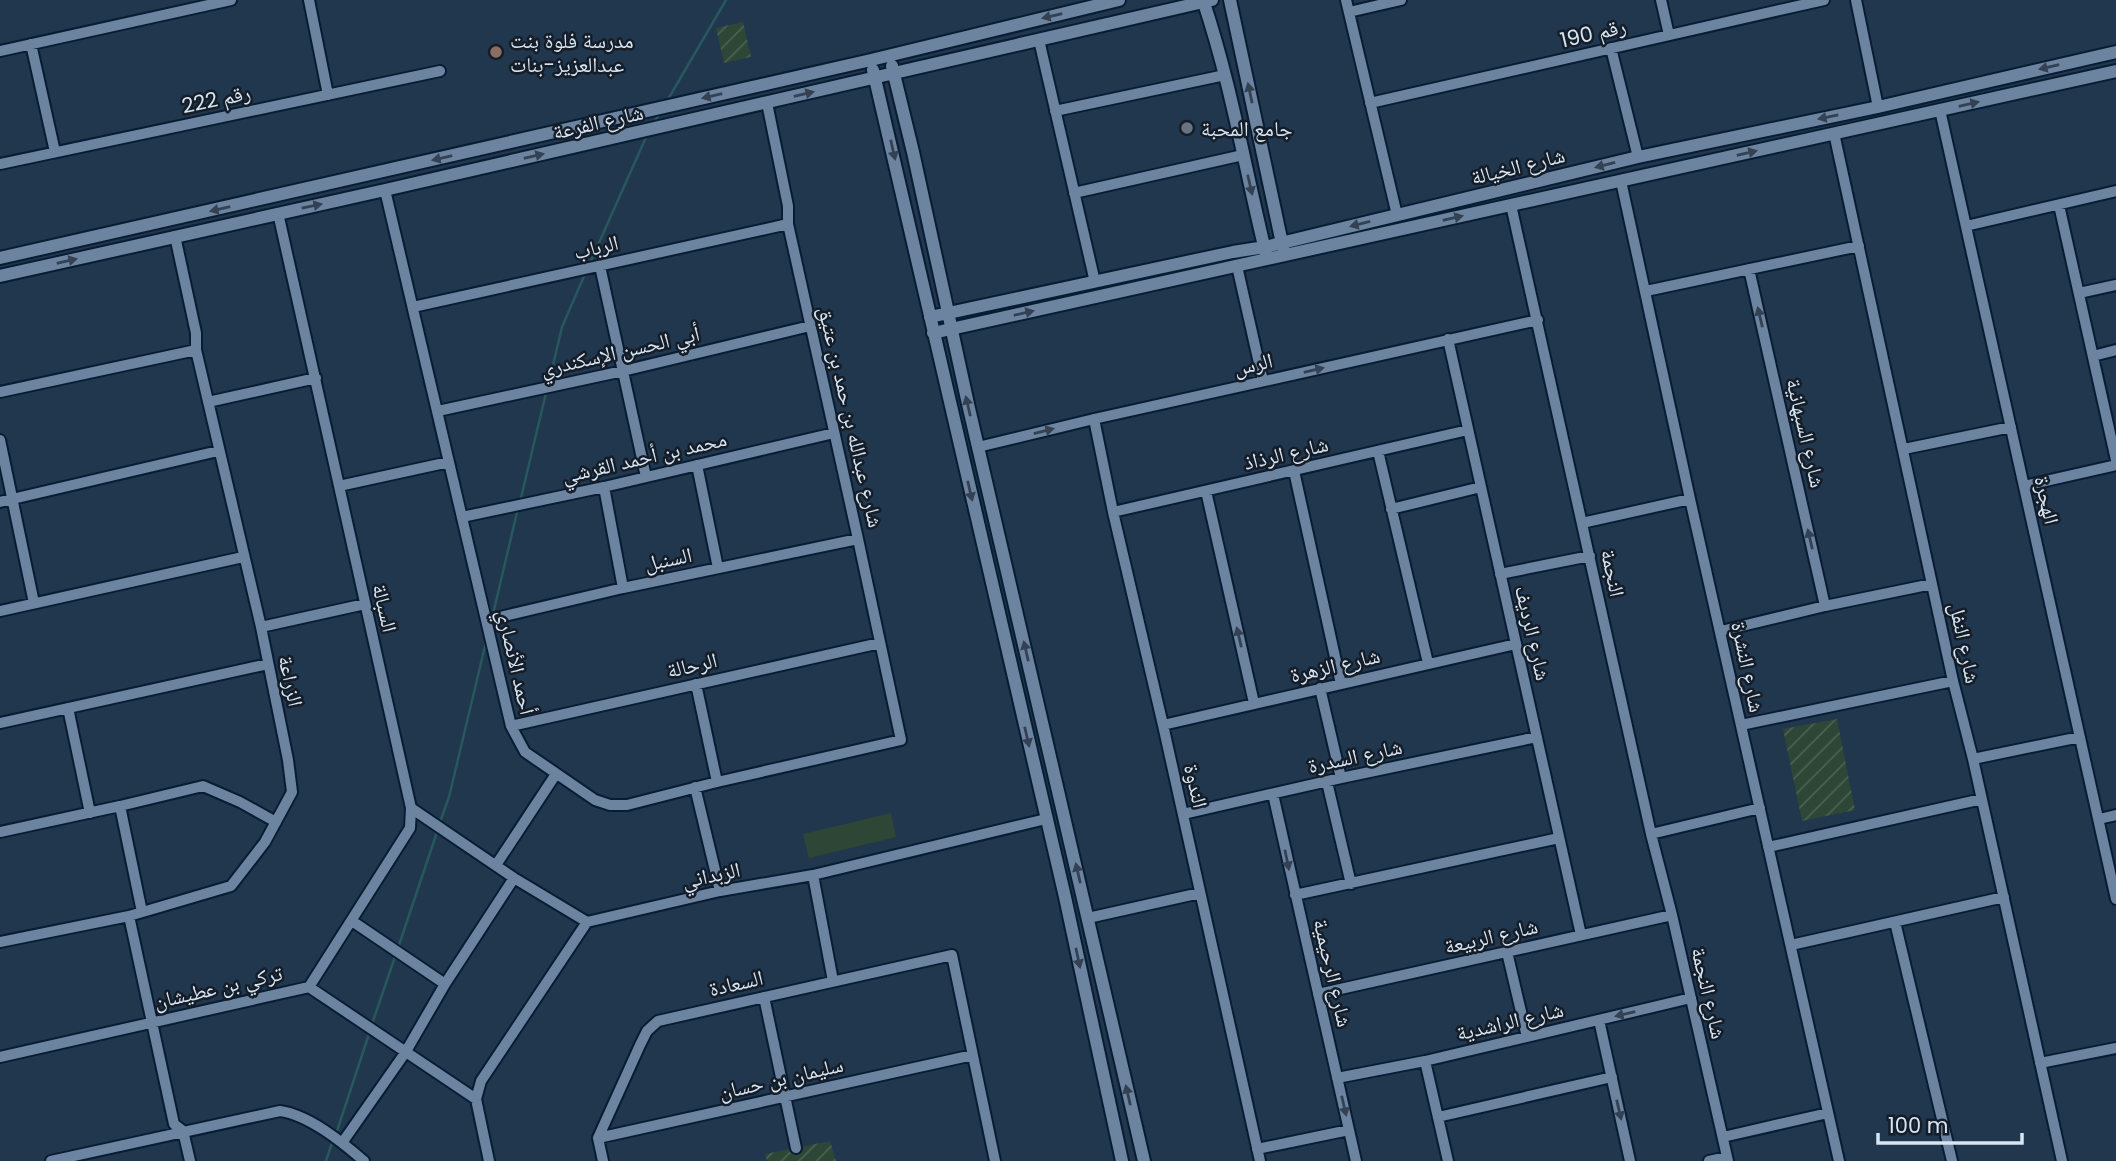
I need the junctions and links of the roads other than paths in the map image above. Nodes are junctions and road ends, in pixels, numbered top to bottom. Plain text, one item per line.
1 (231, 0) edge
2 (309, 0) edge
3 (1119, 0) edge
4 (1230, 0) edge
5 (1346, 0) edge
6 (1401, 0) edge
7 (1661, 0) edge
8 (1765, 0) edge
9 (1824, 0) edge
10 (1856, 0) edge
11 (1206, 1) edge
12 (1349, 12) junction
13 (1768, 13) junction
14 (1234, 19) junction
15 (1212, 23) junction
16 (1669, 35) junction
17 (1039, 40) junction
18 (30, 44) junction
19 (1611, 48) junction
20 (0, 51) edge
21 (2116, 52) edge
22 (890, 55) junction
23 (871, 60) junction
24 (440, 71) dead end
25 (2116, 71) edge
26 (894, 73) junction
27 (1225, 75) junction
28 (875, 78) junction
29 (328, 95) junction
30 (767, 103) junction
31 (1370, 103) junction
32 (902, 104) junction
33 (1878, 107) junction
34 (883, 110) junction
35 (1940, 110) junction
36 (1055, 111) junction
37 (1834, 133) junction
38 (1720, 141) junction
39 (1675, 150) junction
40 (55, 152) junction
41 (1243, 155) junction
42 (1638, 157) junction
43 (1723, 158) junction
44 (0, 164) edge
45 (1672, 169) junction
46 (1621, 181) junction
47 (385, 190) junction
48 (2116, 191) edge
49 (1074, 193) junction
50 (1511, 205) junction
51 (2059, 205) junction
52 (278, 213) junction
53 (1397, 215) junction
54 (788, 224) junction
55 (1966, 226) junction
56 (175, 236) junction
57 (1315, 242) junction
58 (1859, 246) junction
59 (1284, 249) junction
60 (1233, 252) junction
61 (1266, 253) junction
62 (0, 258) edge
63 (1238, 265) junction
64 (600, 266) junction
65 (1749, 269) junction
66 (0, 276) edge
67 (1095, 282) junction
68 (2116, 285) edge
69 (1646, 291) junction
70 (2079, 293) junction
71 (413, 307) junction
72 (979, 307) junction
73 (947, 314) junction
74 (930, 317) junction
75 (1538, 320) junction
76 (977, 324) junction
77 (810, 326) junction
78 (951, 329) junction
79 (933, 333) junction
80 (1448, 340) junction
81 (196, 350) junction
82 (2116, 350) edge
83 (2093, 356) junction
84 (623, 371) junction
85 (316, 378) junction
86 (1263, 381) junction
87 (0, 392) edge
88 (208, 402) junction
89 (438, 411) junction
90 (1094, 419) junction
91 (2011, 427) junction
92 (1468, 430) junction
93 (834, 433) junction
94 (0, 440) edge
95 (978, 447) junction
96 (1904, 449) junction
97 (218, 451) junction
98 (1378, 451) junction
99 (449, 462) junction
100 (2116, 462) edge
101 (697, 465) junction
102 (1294, 471) junction
103 (646, 477) junction
104 (339, 486) junction
105 (2024, 486) junction
106 (604, 487) junction
107 (1481, 487) junction
108 (1206, 491) junction
109 (1690, 499) junction
110 (13, 500) junction
111 (0, 502) edge
112 (1391, 509) junction
113 (1113, 512) junction
114 (462, 517) junction
115 (1582, 523) junction
116 (858, 539) junction
117 (1590, 555) junction
118 (243, 556) junction
119 (718, 568) junction
120 (1500, 575) junction
121 (1932, 584) junction
122 (623, 588) junction
123 (33, 603) junction
124 (365, 604) junction
125 (1825, 606) junction
126 (0, 611) edge
127 (487, 620) junction
128 (261, 627) junction
129 (1721, 631) junction
130 (880, 643) junction
131 (1516, 644) junction
132 (1428, 663) junction
133 (268, 664) junction
134 (1953, 681) junction
135 (696, 684) junction
136 (1341, 684) junction
137 (1320, 688) junction
138 (1254, 703) junction
139 (68, 708) junction
140 (0, 723) edge
141 (1163, 725) junction
142 (1741, 725) junction
143 (511, 726) junction
144 (1537, 737) junction
145 (2080, 737) junction
146 (901, 740) joint
147 (1973, 759) junction
148 (556, 774) junction
149 (1341, 778) junction
150 (717, 782) junction
151 (1327, 782) junction
152 (695, 788) junction
153 (1273, 794) junction
154 (1982, 800) junction
155 (120, 806) junction
156 (411, 808) junction
157 (1760, 808) junction
158 (90, 813) junction
159 (1183, 814) junction
160 (2116, 815) edge
161 (1046, 819) junction
162 (2099, 819) junction
163 (276, 822) junction
164 (0, 832) edge
165 (1651, 834) junction
166 (1559, 838) junction
167 (1769, 847) junction
168 (496, 865) junction
169 (813, 875) junction
170 (514, 878) junction
171 (1351, 884) junction
172 (720, 891) junction
173 (1200, 893) junction
174 (1295, 895) junction
175 (2004, 897) junction
176 (2116, 898) edge
177 (142, 912) junction
178 (1672, 915) junction
179 (129, 916) junction
180 (1088, 918) junction
181 (352, 921) junction
182 (587, 922) junction
183 (1895, 922) junction
184 (1581, 935) junction
185 (0, 942) edge
186 (1791, 945) junction
187 (1507, 953) junction
188 (834, 981) junction
189 (445, 984) junction
190 (309, 987) junction
191 (1318, 995) junction
192 (764, 997) junction
193 (1691, 998) junction
194 (1599, 1020) junction
195 (152, 1022) junction
196 (1527, 1037) junction
197 (2116, 1048) edge
198 (404, 1053) junction
199 (973, 1055) junction
200 (0, 1056) edge
201 (1425, 1061) junction
202 (2040, 1063) junction
203 (1612, 1077) junction
204 (1338, 1078) junction
205 (785, 1097) junction
206 (476, 1099) junction
207 (1828, 1113) junction
208 (1438, 1117) junction
209 (1349, 1130) junction
210 (183, 1131) junction
211 (1137, 1135) junction
212 (1723, 1137) junction
213 (598, 1138) junction
214 (1117, 1139) junction
215 (342, 1143) junction
216 (796, 1148) dead end
217 (1257, 1149) junction
218 (1728, 1159) edge
219 (51, 1161) edge
220 (190, 1161) edge
221 (365, 1161) edge
222 (489, 1161) edge
223 (603, 1161) edge
224 (994, 1161) edge
225 (1123, 1161) edge
226 (1143, 1161) edge
227 (1260, 1161) edge
228 (1356, 1161) edge
229 (1448, 1161) edge
230 (1630, 1161) edge
231 (1709, 1161) edge
232 (1839, 1161) edge
233 (1952, 1161) edge
234 (2062, 1161) edge

1 - 18 street
2 - 29 street
3 -> 22 street, شارع الفرعة
4 - 14 street
5 - 12 street
6 - 12 street
7 - 16 street
8 - 13 street
9 - 13 street, رقم 190
10 - 33 street
11 - 15 street
11 - 17 street, شارع الفرعة
12 - 31 street
13 - 16 street, رقم 190
14 - 15 street
59 -> 14 street
15 - 27 street
16 - 19 street, رقم 190
17 - 26 street, شارع الفرعة
17 - 36 street
18 - 20 street
18 - 40 street
19 - 31 street, رقم 190
19 - 42 street
21 -> 33 street, شارع الخيالة
22 - 23 street, شارع الفرعة
22 - 26 street
23 - 28 street
23 -> 62 street, شارع الفرعة
24 - 29 street, رقم 222
35 -> 25 street, شارع الخيالة
26 - 28 street, شارع الفرعة
26 - 32 street
27 - 36 street
27 - 41 street
30 -> 28 street, شارع الفرعة
28 - 34 street
29 - 40 street, رقم 222
47 -> 30 street, شارع الفرعة
30 - 54 street, شارع عبدالله بن حمد بن عتيق
31 - 53 street
32 - 34 street
32 - 73 street
33 -> 38 street, شارع الخيالة
34 -> 74 street
35 - 37 street, شارع الخيالة
35 - 55 street, الهجرة
36 - 49 street
43 -> 37 street, شارع الخيالة
37 - 58 street, شارع النفل
38 - 39 street, شارع الخيالة
38 - 43 street
39 - 42 street, شارع الخيالة
39 - 45 street
40 - 44 street, رقم 222
41 - 49 street
41 -> 61 street
42 -> 53 street, شارع الخيالة
43 - 45 street, شارع الخيالة
45 - 46 street, شارع الخيالة
46 - 50 street, شارع الخيالة
46 - 69 street, شارع النشرة
52 -> 47 street, شارع الفرعة
47 - 71 street, أحمد الأنصاري
48 - 51 street
49 - 67 street
57 -> 50 street, شارع الخيالة
50 - 75 street, النجمة
51 - 55 street
51 - 70 street
52 - 56 street, شارع الفرعة
52 - 85 street, السبالة
53 -> 57 street, شارع الخيالة
54 - 64 street, الرباب
54 - 77 street, شارع عبدالله بن حمد بن عتيق
55 - 91 street, الهجرة
66 -> 56 street, شارع الفرعة
56 - 81 street, الزراعة
57 - 59 street, شارع الخيالة
58 - 65 street
58 - 96 street, شارع النفل
59 - 61 street, شارع الخيالة
60 - 61 street, شارع الخيالة
60 - 63 street
60 - 67 street, شارع الخيالة
61 - 63 street, شارع الخيالة
76 -> 63 street, شارع الخيالة
63 - 86 street
64 - 71 street, الرباب
64 - 84 street
65 - 69 street
125 -> 65 street, شارع السبهانية
67 - 72 street, شارع الخيالة
68 - 70 street
69 - 109 street, شارع النشرة
70 - 83 street
71 - 89 street, أحمد الأنصاري
72 - 73 street, شارع الخيالة
72 - 76 street
73 - 74 street, شارع الخيالة
73 - 78 street
74 - 79 street
75 - 80 street, الرس
75 - 115 street, النجمة
76 - 78 street, شارع الخيالة
77 - 84 street, أبي الحسن الإسكندري
77 - 93 street, شارع عبدالله بن حمد بن عتيق
78 - 79 street, شارع الخيالة
95 -> 78 street
79 -> 161 street
86 -> 80 street, الرس
80 - 92 street, شارع الرديف
81 - 87 street
81 - 88 street, الزراعة
82 - 83 street
83 - 100 street
84 - 89 street, أبي الحسن الإسكندري
84 - 103 street
85 - 88 street
85 - 104 street, السبالة
86 - 90 street, الرس
88 - 97 street, الزراعة
89 - 99 street, أحمد الأنصاري
95 -> 90 street, الرس
90 - 113 street, الندوة
91 - 96 street
91 - 105 street, الهجرة
92 - 98 street, شارع الرذاذ
92 - 107 street, شارع الرديف
93 - 101 street, محمد بن أحمد القرشي
93 - 116 street, شارع عبدالله بن حمد بن عتيق
94 - 110 street
180 -> 95 street
96 - 121 street, شارع النفل
97 - 110 street
97 - 118 street, الزراعة
98 - 102 street, شارع الرذاذ
98 - 112 street
99 - 104 street
99 - 114 street, أحمد الأنصاري
100 - 105 street
101 - 103 street, محمد بن أحمد القرشي
101 - 119 street
102 - 108 street, شارع الرذاذ
102 - 136 street
103 - 106 street, محمد بن أحمد القرشي
104 - 124 street, السبالة
105 - 145 street, الهجرة
106 - 114 street, محمد بن أحمد القرشي
106 - 122 street
107 - 112 street
107 - 120 street, شارع الرديف
108 - 113 street, شارع الرذاذ
138 -> 108 street
109 - 115 street
109 - 129 street, شارع النشرة
110 - 111 street
110 - 123 street
112 - 132 street
113 - 141 street, الندوة
114 - 127 street, أحمد الأنصاري
115 - 117 street, النجمة
116 - 119 street, السنبل
116 - 130 street, شارع عبدالله بن حمد بن عتيق
117 - 120 street
117 - 165 street, النجمة
118 - 123 street
118 - 128 street, الزراعة
119 - 122 street, السنبل
120 - 131 street, شارع الرديف
121 - 125 street
121 - 134 street, شارع النفل
122 - 127 street, السنبل
123 - 126 street
124 - 128 street
124 - 156 street, السبالة
125 - 129 street
127 - 143 street, أحمد الأنصاري
128 - 133 street, الزراعة
129 - 142 street, شارع النشرة
130 - 135 street, الرحالة
130 - 146 street, شارع عبدالله بن حمد بن عتيق
131 - 132 street, شارع الزهرة
131 - 144 street, شارع الرديف
132 - 136 street, شارع الزهرة
133 - 139 street
133 - 163 street, الزراعة
134 - 142 street
134 - 147 street, شارع النفل
135 - 143 street, الرحالة
135 - 150 street
136 - 137 street, شارع الزهرة
137 - 138 street, شارع الزهرة
137 - 149 street
138 - 141 street, شارع الزهرة
139 - 140 street
139 - 158 street
141 - 159 street, الندوة
142 - 157 street, شارع النشرة
143 - 148 street, أحمد الأنصاري
144 - 149 street, شارع السدرة
144 - 166 street, شارع الرديف
145 - 147 street
145 - 162 street, الهجرة
146 - 150 street, أحمد الأنصاري
147 - 154 street, شارع النفل
148 - 152 street, أحمد الأنصاري
148 - 168 street
149 - 151 street, شارع السدرة
150 - 152 street, أحمد الأنصاري
151 - 153 street, شارع السدرة
151 - 171 street
152 - 172 street
153 - 159 street, شارع السدرة
153 -> 174 street, شارع الرحيمية
154 - 167 street
154 - 175 street, شارع النفل
155 - 158 street
155 - 163 street
155 - 177 street
156 - 168 street
156 - 181 street, السبالة
157 - 165 street
157 - 167 street, شارع النشرة
158 - 164 street
159 - 173 street, الندوة
160 - 162 street
161 - 169 street, الزبداني
161 -> 214 street
162 - 176 street, الهجرة
163 - 177 street, الزراعة
165 - 178 street, شارع النجمة
166 - 171 street
166 - 184 street, شارع الرديف
167 - 186 street, شارع النشرة
168 - 170 street
169 - 172 street, الزبداني
169 - 188 street
170 - 182 street
170 - 189 street
171 - 174 street
172 - 182 street, الزبداني
173 - 180 street
173 - 217 street, الندوة
174 - 191 street, شارع الرحيمية
175 - 183 street
175 - 202 street, شارع النفل
177 - 179 street, الزراعة
178 - 184 street, شارع الربيعة
178 - 193 street, شارع النجمة
179 - 185 street, الزراعة
179 - 195 street
211 -> 180 street
181 - 189 street
181 - 190 street, السبالة
182 - 206 street
183 - 186 street
183 - 233 street
184 - 187 street, شارع الربيعة
186 - 207 street, شارع النشرة
187 - 191 street, شارع الربيعة
187 - 196 street
188 - 192 street, السعادة
188 - 199 street, السعادة
189 - 198 street
190 - 195 street, تركي بن عطيشان
190 - 198 street, تركي بن عطيشان
191 - 204 street, شارع الرحيمية
192 - 205 street
192 - 213 street, السعادة
193 -> 194 street, شارع الراشدية
193 - 212 street, شارع النجمة
194 - 196 street, شارع الراشدية
194 - 203 street
195 - 200 street, تركي بن عطيشان
195 - 210 street
196 - 201 street, شارع الراشدية
197 - 202 street
198 - 206 street, تركي بن عطيشان
198 - 215 street
199 - 205 street, سليمان بن حسان
199 - 224 street
201 - 204 street, شارع الراشدية
201 - 208 street
202 - 234 street, شارع النفل
203 - 208 street
203 -> 230 street
204 -> 209 street, شارع الرحيمية
205 - 213 street, سليمان بن حسان
205 - 216 street
206 - 222 street
207 - 212 street
207 - 232 street, شارع النشرة
208 - 229 street
209 - 217 street
209 - 228 street, شارع الرحيمية
210 - 215 street
210 - 219 street
210 - 220 street
211 - 214 street
211 - 226 street
212 - 218 street, شارع النجمة
213 - 223 street
214 - 225 street
215 - 221 street
217 - 227 street, الندوة
218 - 231 street
225 - 226 street

